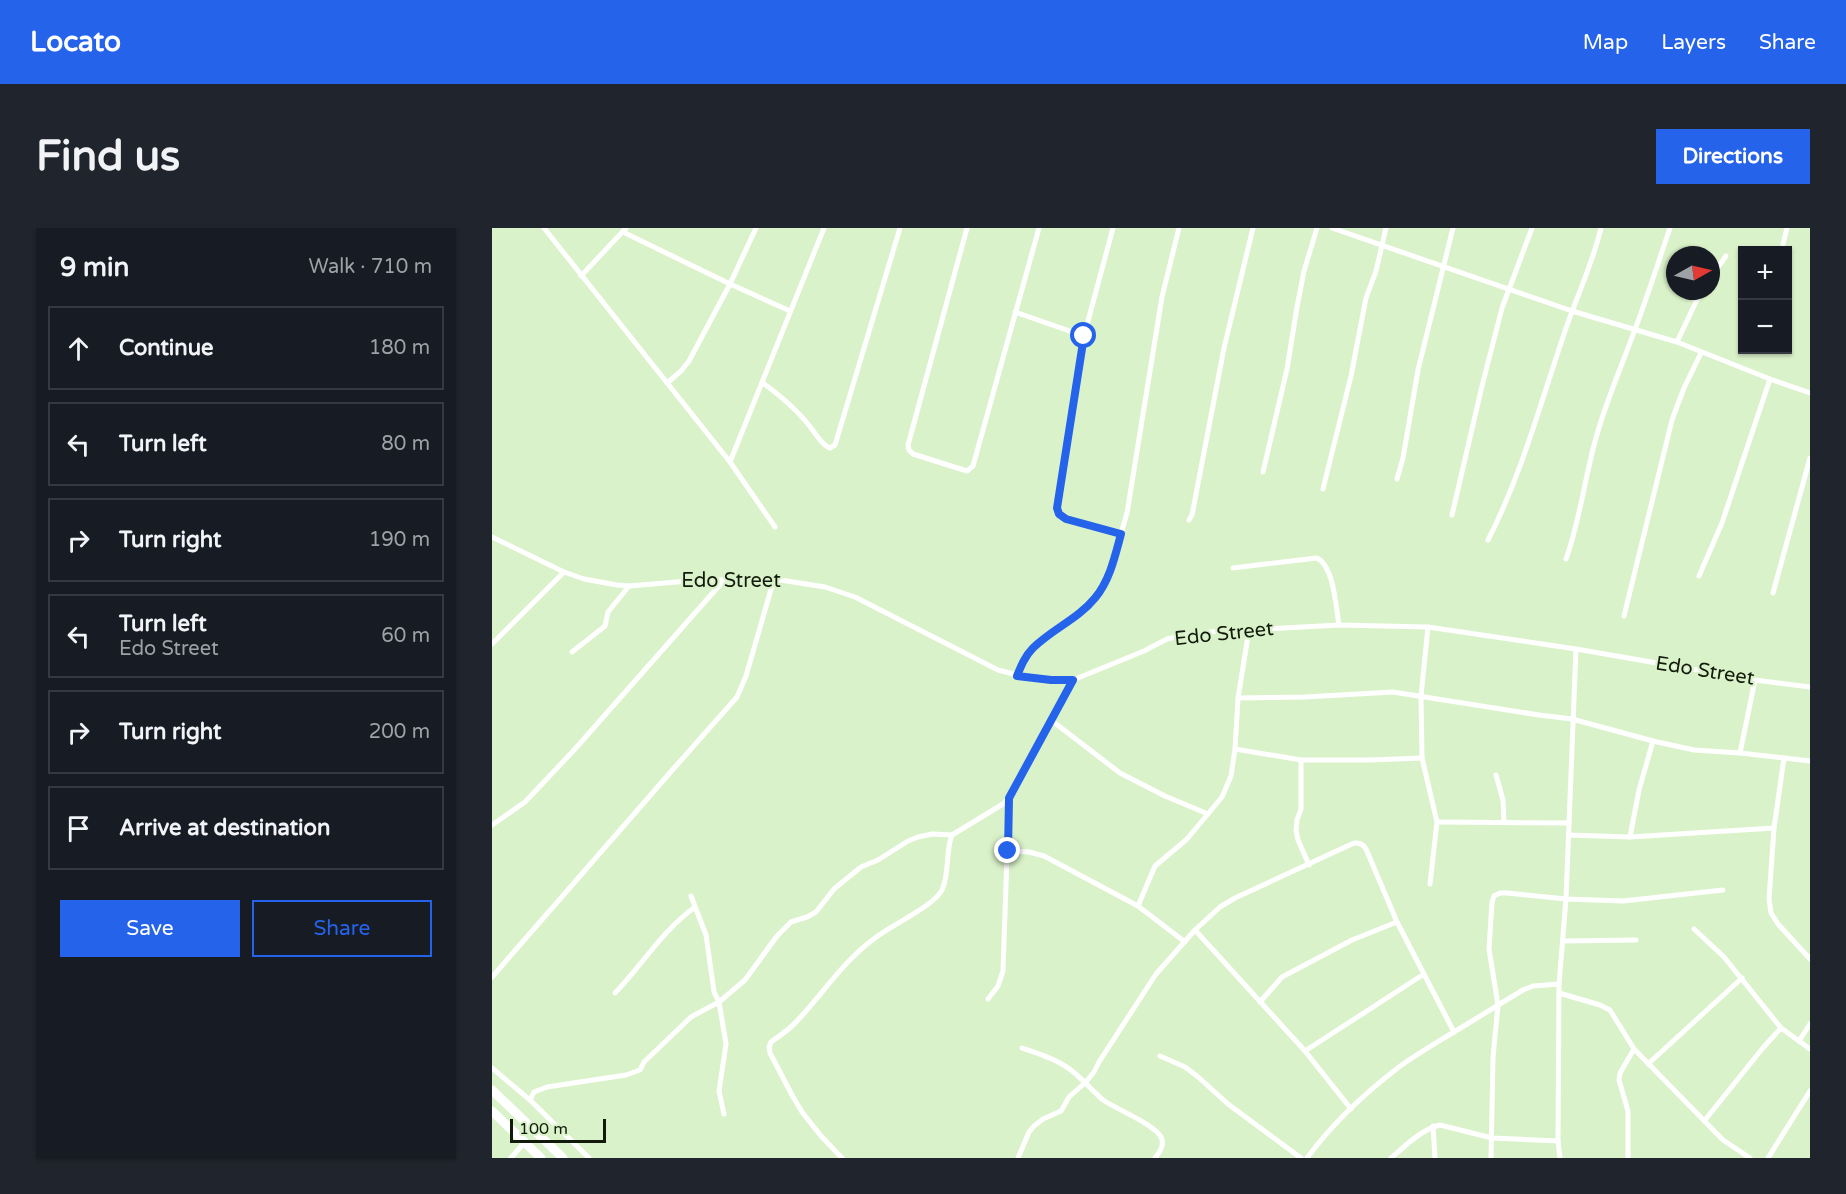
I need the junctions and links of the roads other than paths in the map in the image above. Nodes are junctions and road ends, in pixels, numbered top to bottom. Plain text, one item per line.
1 (544, 228) edge
2 (756, 228) edge
3 (824, 228) edge
4 (900, 228) edge
5 (967, 228) edge
6 (1039, 228) edge
7 (1113, 228) edge
8 (1179, 228) edge
9 (1253, 228) edge
10 (1317, 228) edge
11 (1332, 228) edge
12 (1386, 228) edge
13 (1453, 228) edge
14 (1532, 228) edge
15 (1601, 228) edge
16 (1670, 228) edge
17 (1787, 228) edge
18 (625, 230) edge
19 (1783, 244) dead end
20 (1383, 246) junction
21 (1726, 256) dead end
22 (1720, 264) edge
23 (1443, 267) junction
24 (581, 276) junction
25 (730, 284) junction
26 (1509, 289) junction
27 (1697, 300) edge
28 (790, 311) junction
29 (1572, 311) junction
30 (1015, 312) junction
31 (1635, 330) junction
32 (1084, 336) junction
33 (1677, 342) junction
34 (1701, 352) junction
35 (1770, 379) junction
36 (667, 383) junction
37 (763, 383) junction
38 (1810, 393) edge
39 (1810, 458) edge
40 (730, 462) junction
41 (1263, 472) dead end
42 (1397, 479) dead end
43 (1323, 489) dead end
44 (1452, 515) dead end
45 (1189, 520) dead end
46 (775, 527) dead end
47 (1121, 534) junction
48 (492, 537) edge
49 (1488, 540) dead end
50 (1566, 559) dead end
51 (1233, 568) dead end
52 (564, 572) junction
53 (1699, 576) dead end
54 (725, 579) junction
55 (774, 579) junction
56 (629, 586) junction
57 (1773, 593) dead end
58 (1624, 616) dead end
59 (1339, 625) junction
60 (1428, 627) junction
61 (1248, 630) junction
62 (492, 644) edge
63 (1576, 649) junction
64 (572, 652) dead end
65 (1017, 676) junction
66 (1073, 680) junction
67 (1755, 680) junction
68 (1810, 687) edge
69 (1421, 696) junction
70 (1238, 698) junction
71 (1572, 719) junction
72 (1051, 720) junction
73 (1653, 741) junction
74 (1235, 749) junction
75 (1740, 753) junction
76 (1422, 758) junction
77 (1784, 758) junction
78 (1301, 760) junction
79 (1810, 761) edge
80 (1496, 775) dead end
81 (1009, 798) junction
82 (1208, 814) junction
83 (1437, 822) junction
84 (1504, 822) junction
85 (1569, 823) junction
86 (492, 825) edge
87 (1774, 828) junction
88 (952, 835) junction
89 (1568, 835) junction
90 (1630, 837) junction
91 (1008, 851) junction
92 (1309, 865) junction
93 (1430, 884) dead end
94 (1723, 890) dead end
95 (691, 896) dead end
96 (1566, 899) junction
97 (1137, 906) junction
98 (695, 907) junction
99 (1398, 922) junction
100 (1694, 929) dead end
101 (1195, 930) junction
102 (1563, 940) junction
103 (1636, 940) dead end
104 (1185, 942) junction
105 (1810, 959) edge
106 (1424, 974) junction
107 (492, 977) edge
108 (1742, 978) junction
109 (1559, 984) junction
110 (615, 993) dead end
111 (1559, 993) junction
112 (988, 999) dead end
113 (719, 1002) junction
114 (1260, 1002) junction
115 (1498, 1005) junction
116 (1810, 1024) edge
117 (1781, 1028) junction
118 (1454, 1032) junction
119 (1799, 1041) junction
120 (1022, 1048) dead end
121 (1634, 1049) junction
122 (1810, 1049) edge
123 (1305, 1051) junction
124 (1160, 1056) dead end
125 (1648, 1064) junction
126 (492, 1068) edge
127 (1086, 1082) junction
128 (492, 1090) edge
129 (1810, 1091) edge
130 (530, 1101) junction
131 (1351, 1109) junction
132 (492, 1111) edge
133 (724, 1114) dead end
134 (1705, 1120) junction
135 (1433, 1126) junction
136 (1492, 1138) junction
137 (1558, 1141) junction
138 (524, 1143) junction
139 (511, 1158) edge
140 (541, 1158) edge
141 (563, 1158) edge
142 (589, 1158) edge
143 (842, 1158) edge
144 (1018, 1158) edge
145 (1155, 1158) edge
146 (1301, 1158) edge
147 (1307, 1158) edge
148 (1391, 1158) edge
149 (1435, 1158) edge
150 (1491, 1158) edge
151 (1560, 1158) edge
152 (1628, 1158) edge
153 (1750, 1158) edge
154 (1768, 1158) edge

1 - 24 street
2 - 25 street
3 - 28 street
4 - 37 street
5 - 30 street
6 - 30 street
7 - 32 street
8 - 47 street
9 - 45 street
10 - 41 street
11 - 20 street
12 - 20 street
13 - 23 street
14 - 26 street
15 - 29 street
16 - 31 street
17 - 19 street
18 - 24 street
18 - 25 street
20 - 23 street
20 - 43 street
21 - 22 street
23 - 26 street
23 - 42 street
24 - 36 street
25 - 28 street
25 - 36 street
26 - 29 street
26 - 44 street
27 - 33 street
28 - 37 street
29 - 31 street
29 - 49 street
30 - 32 street
31 - 33 street
31 - 50 street
32 - 47 street
33 - 34 street
34 - 35 street
34 - 58 street
35 - 38 street
35 - 53 street
36 - 40 street
37 - 40 street
39 - 57 street
40 - 46 street
47 - 65 street
48 - 52 street, Edo Street
51 - 59 street
52 - 56 street, Edo Street
52 - 62 street
54 - 55 street, Edo Street
54 - 56 street, Edo Street
54 - 86 street
55 - 65 street, Edo Street
55 - 107 street
56 - 64 street
59 - 60 street, Edo Street
59 - 61 street, Edo Street
60 - 63 street, Edo Street
60 - 69 street
61 - 66 street, Edo Street
61 - 70 street
63 - 67 street, Edo Street
63 - 71 street
65 - 66 street, Edo Street
66 - 72 street
67 - 68 street, Edo Street
67 - 75 street
69 - 70 street
69 - 71 street
69 - 76 street
70 - 74 street
71 - 73 street
71 - 85 street
72 - 81 street
72 - 82 street
73 - 75 street
73 - 90 street
74 - 78 street
74 - 82 street
75 - 77 street
76 - 78 street
76 - 83 street
77 - 79 street
77 - 87 street
78 - 92 street
80 - 84 street
81 - 88 street
81 - 91 street
82 - 97 street
83 - 84 street
83 - 93 street
84 - 85 street
85 - 89 street
87 - 90 street
87 - 105 street
88 - 113 street
88 - 143 street
89 - 90 street
89 - 96 street
91 - 97 street
91 - 112 street
92 - 99 street
92 - 101 street
94 - 96 street
95 - 98 street
96 - 102 street
96 - 115 street
97 - 104 street
98 - 110 street
98 - 113 street
99 - 106 street
99 - 114 street
100 - 108 street
101 - 104 street
101 - 114 street
102 - 103 street
102 - 109 street
104 - 127 street
106 - 118 street
106 - 123 street
108 - 117 street
108 - 125 street
109 - 111 street
109 - 115 street
111 - 121 street
111 - 137 street
113 - 130 street
113 - 133 street
114 - 123 street
115 - 118 street
115 - 136 street
116 - 119 street
117 - 119 street
117 - 134 street
118 - 131 street
119 - 122 street
120 - 127 street
121 - 125 street
121 - 152 street
123 - 131 street
124 - 146 street
125 - 134 street
126 - 130 street
127 - 144 street
127 - 145 street
128 - 141 highway
129 - 154 street
130 - 142 street
131 - 147 street
132 - 138 highway
134 - 153 street
135 - 136 street
135 - 148 street
135 - 149 street
136 - 137 street
136 - 150 street
137 - 151 street
138 - 139 street
138 - 140 highway

